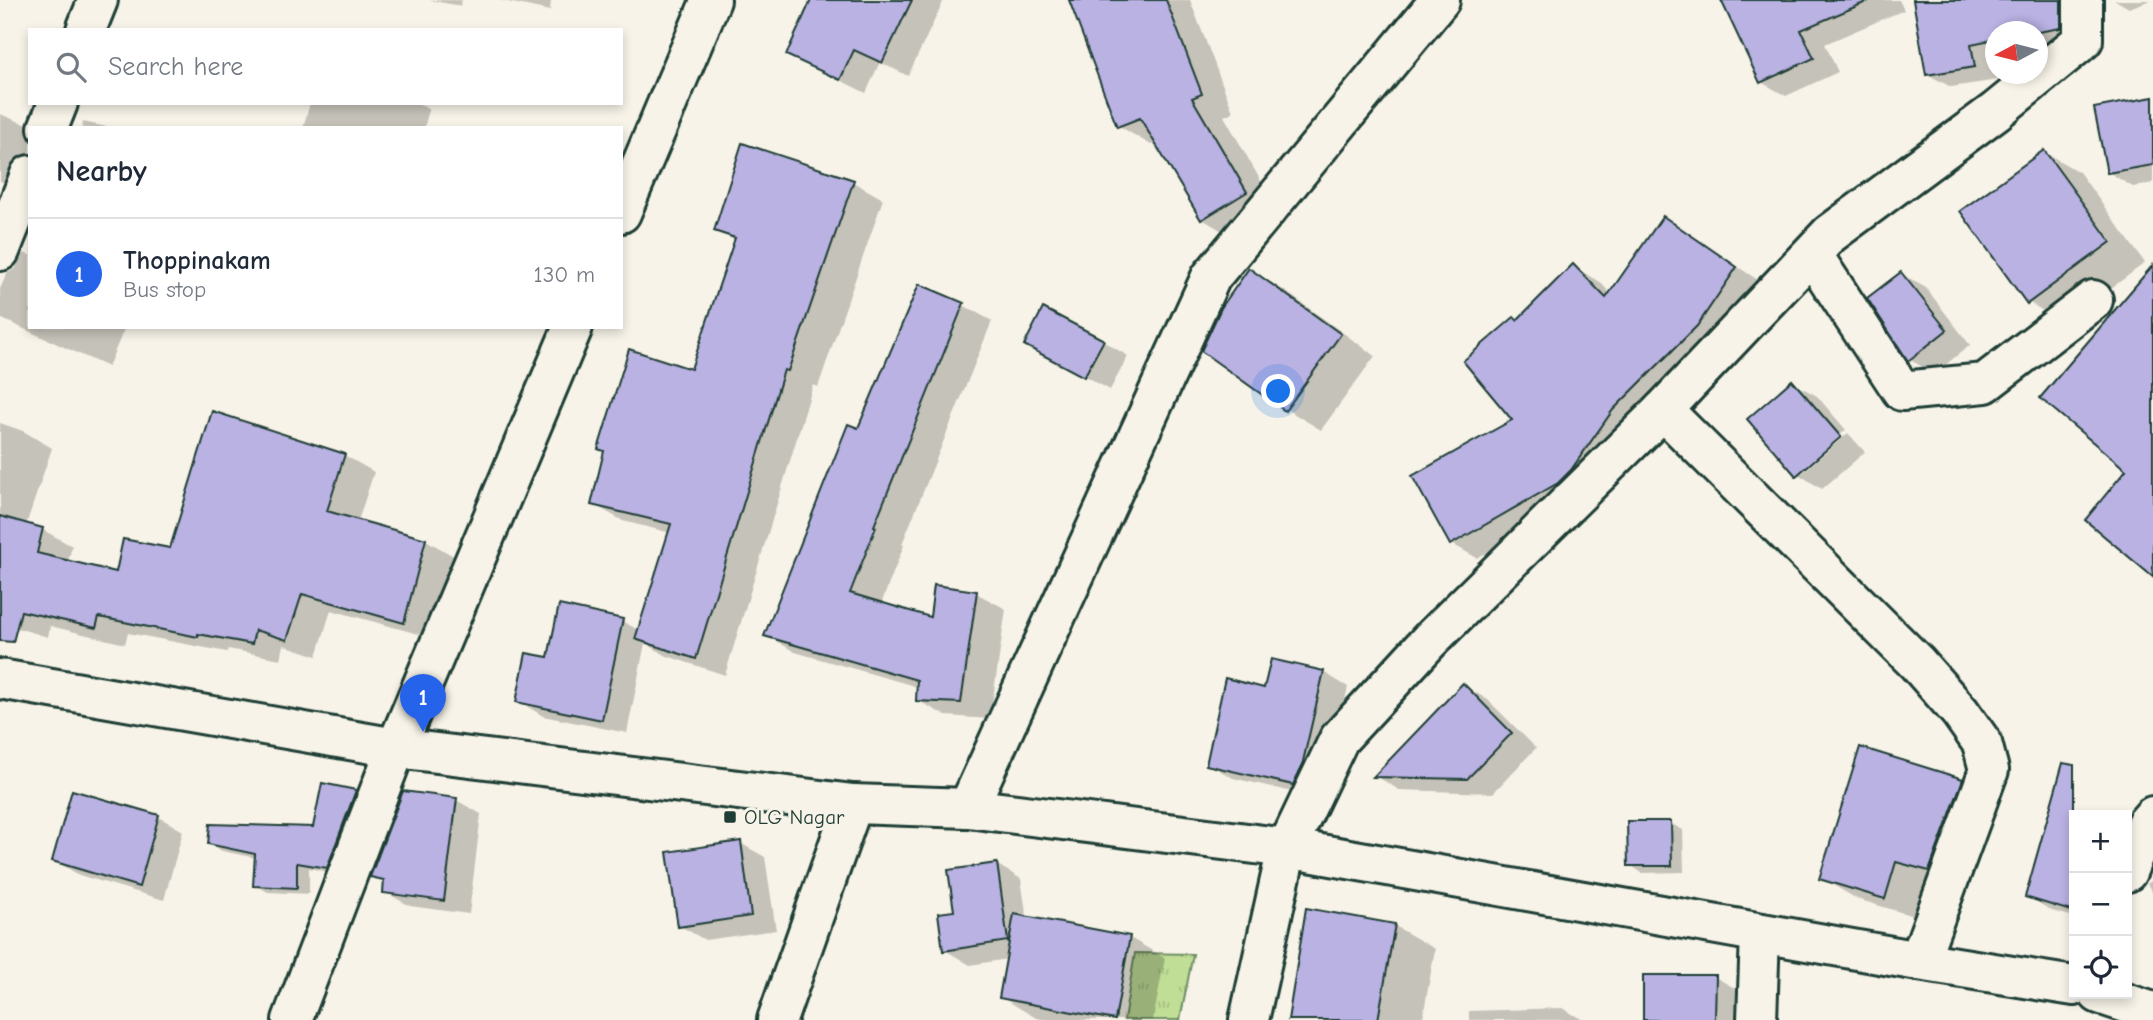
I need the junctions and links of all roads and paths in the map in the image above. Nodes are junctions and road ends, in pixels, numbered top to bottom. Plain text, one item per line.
1 (98, 0) edge
2 (711, 0) edge
3 (1440, 0) edge
4 (2083, 0) edge
5 (87, 28) edge
6 (57, 105) edge
7 (49, 126) edge
8 (28, 180) edge
9 (623, 208) edge
10 (0, 251) edge
11 (1812, 254) junction
12 (2093, 300) dead end
13 (572, 329) edge
14 (1663, 410) junction
15 (0, 679) edge
16 (396, 748) junction
17 (853, 804) junction
18 (968, 808) junction
19 (2153, 816) edge
20 (1287, 848) junction
21 (2132, 859) edge
22 (1760, 933) junction
23 (1919, 961) junction
24 (2069, 985) edge
25 (2113, 999) edge
26 (2153, 1013) edge
27 (292, 1020) edge
28 (777, 1020) edge
29 (1249, 1020) edge
30 (1757, 1020) edge

1 - 5 street
2 - 9 street
3 - 18 street
4 - 11 street
6 - 7 street
8 - 10 street
11 - 12 street
11 - 14 street
13 - 16 street
14 - 20 street
14 - 23 street
15 - 16 street
16 - 17 street
16 - 27 street
17 - 18 street
17 - 28 street
18 - 20 street
19 - 21 street
20 - 22 street
20 - 29 street
22 - 23 street
22 - 30 street
23 - 24 street
25 - 26 street

